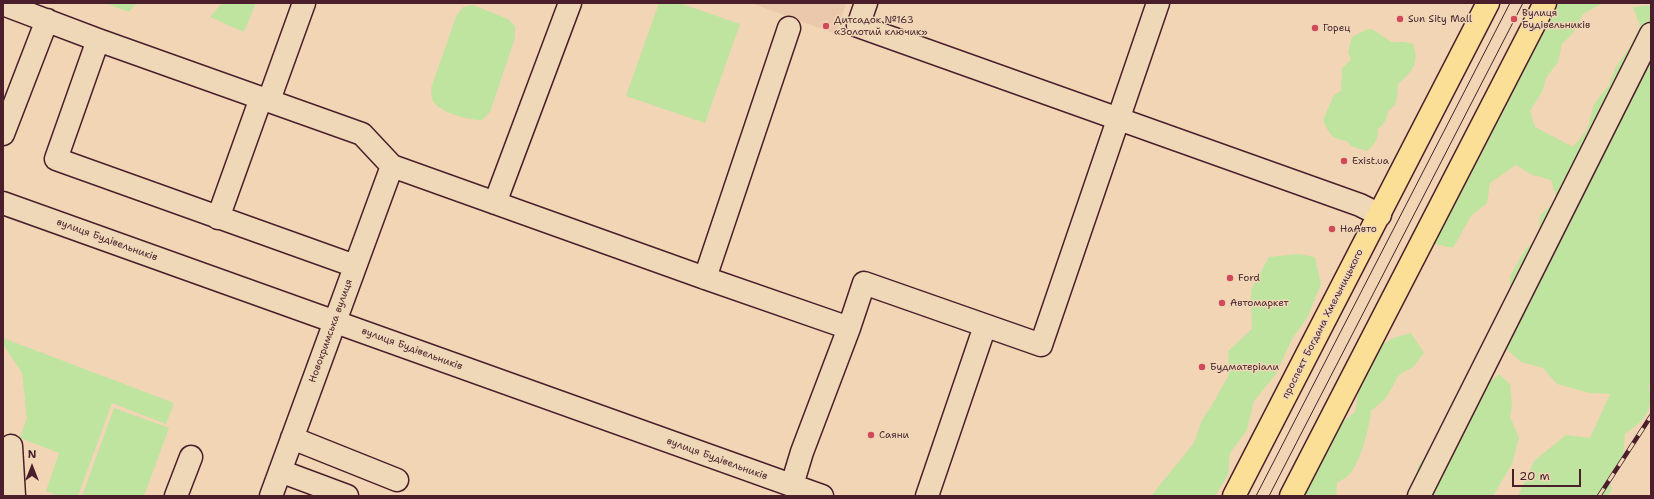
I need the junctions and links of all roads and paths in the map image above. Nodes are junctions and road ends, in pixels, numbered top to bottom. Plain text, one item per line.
1 (304, 3) edge
2 (570, 3) edge
3 (866, 3) edge
4 (1158, 3) edge
5 (1488, 3) edge
6 (1544, 3) edge
7 (3, 4) edge
8 (47, 20) junction
9 (789, 28) dead end
10 (1651, 34) edge
11 (98, 40) junction
12 (265, 99) junction
13 (1118, 118) junction
14 (3, 134) edge
15 (392, 166) junction
16 (3, 203) edge
17 (495, 203) junction
18 (1380, 214) junction
19 (218, 218) junction
20 (355, 266) junction
21 (705, 278) junction
22 (334, 321) junction
23 (985, 326) junction
24 (849, 328) junction
25 (292, 438) junction
26 (12, 446) dead end
27 (190, 457) dead end
28 (280, 471) junction
29 (397, 480) dead end
30 (792, 485) junction
31 (14, 496) edge
32 (176, 496) edge
33 (271, 496) edge
34 (347, 496) edge
35 (822, 496) edge
36 (927, 496) edge
37 (1234, 496) edge
38 (1291, 496) edge
39 (1419, 496) edge

1 - 12 street
2 - 17 street
3 - 13 street
4 - 13 street
5 - 18 main road, проспект Богдана Хмельницького
6 - 38 main road
7 - 8 street
8 - 11 street
8 - 14 street
9 - 21 street
10 - 39 street
11 - 12 street
11 - 19 street
12 - 15 street
12 - 19 street
13 - 18 street
13 - 23 street
15 - 17 street
15 - 20 street, Новокримська вулиця
16 - 22 street, вулиця Будівельників
17 - 21 street
18 - 37 main road, проспект Богдана Хмельницького
19 - 20 street
20 - 22 street, Новокримська вулиця
21 - 24 street
22 - 25 street, Новокримська вулиця
22 - 30 street, вулиця Будівельників
23 - 24 street
23 - 36 street
24 - 30 street
25 - 28 street, Новокримська вулиця
25 - 29 street
26 - 31 street
27 - 32 street
28 - 33 street, Новокримська вулиця
28 - 34 street
30 - 35 street, вулиця Будівельників

